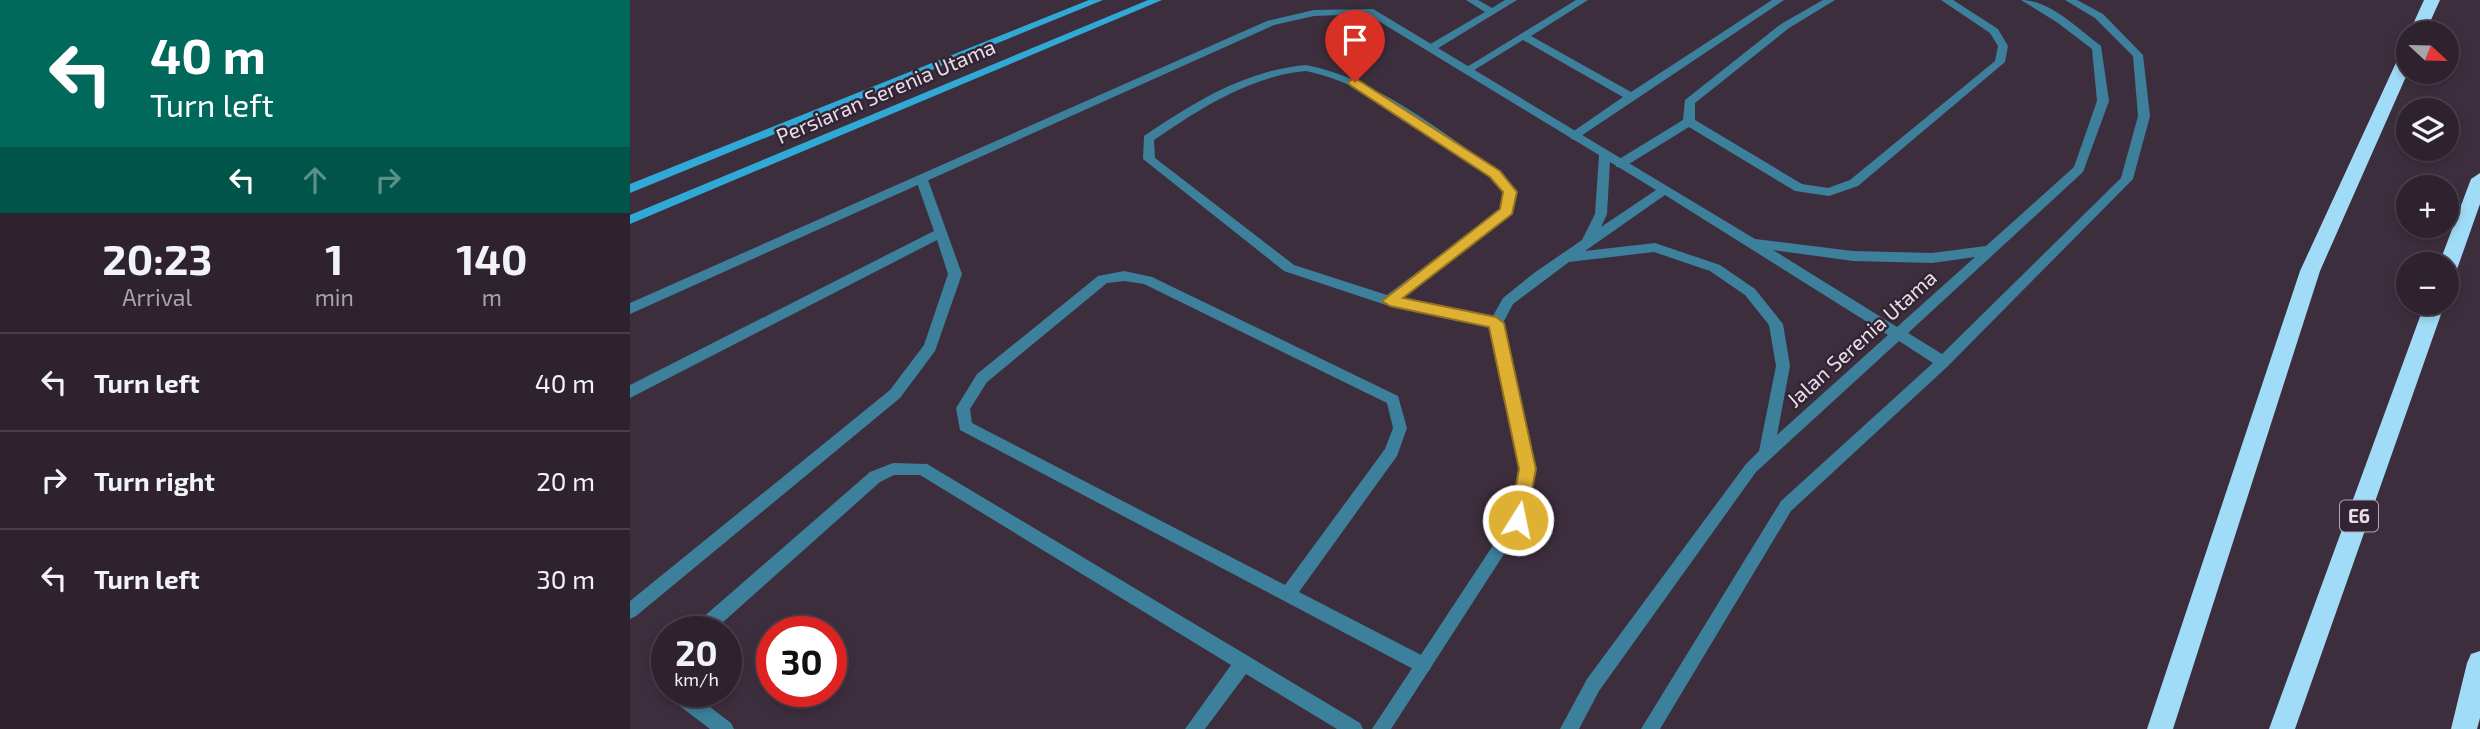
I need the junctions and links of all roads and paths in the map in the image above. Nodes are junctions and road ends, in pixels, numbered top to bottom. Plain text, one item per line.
1 (1098, 0) edge
2 (1157, 0) edge
3 (1471, 0) edge
4 (1512, 0) edge
5 (1583, 0) edge
6 (1779, 0) edge
7 (1829, 0) edge
8 (1946, 0) edge
9 (2026, 0) edge
10 (2070, 0) edge
11 (2432, 0) edge
12 (1492, 12) junction
13 (2422, 21) edge
14 (1523, 36) junction
15 (1431, 48) junction
16 (1466, 70) junction
17 (2396, 81) edge
18 (1631, 97) junction
19 (1689, 122) junction
20 (1575, 136) junction
21 (1605, 154) junction
22 (1620, 163) junction
23 (2480, 179) edge
24 (922, 180) junction
25 (630, 189) edge
26 (1664, 190) junction
27 (630, 220) edge
28 (940, 233) junction
29 (1588, 242) junction
30 (1751, 242) junction
31 (1991, 250) junction
32 (2453, 252) edge
33 (1566, 257) junction
34 (1390, 301) junction
35 (630, 309) edge
36 (2431, 315) edge
37 (1496, 323) junction
38 (1897, 335) junction
39 (1943, 362) junction
40 (630, 392) edge
41 (1766, 454) junction
42 (1288, 594) junction
43 (630, 611) edge
44 (717, 616) edge
45 (1244, 662) junction
46 (2480, 663) edge
47 (1423, 665) junction
48 (695, 707) edge
49 (725, 729) edge
50 (1194, 729) edge
51 (1354, 729) edge
52 (1381, 729) edge
53 (1569, 729) edge
54 (1650, 729) edge
55 (2160, 729) edge
56 (2282, 729) edge
57 (2464, 729) edge

1 - 25 street, Persiaran Serenia Utama
2 - 27 street, Persiaran Serenia Utama
3 - 12 street
4 - 12 street
5 - 14 street
6 - 18 street
7 - 19 street
8 - 19 street
9 - 31 street, Jalan Serenia Utama
10 - 39 street
11 - 13 highway
12 - 15 street
14 - 16 street
14 - 18 street
15 - 16 street
15 - 24 street
16 - 20 street
17 - 55 highway
18 - 20 street
19 - 22 street
20 - 21 street
21 - 22 street
21 - 29 street
22 - 26 street
23 - 32 highway
24 - 28 street
24 - 35 street
26 - 29 street
26 - 30 street
28 - 40 street
28 - 43 street
29 - 33 street
30 - 31 street
30 - 38 street
31 - 38 street, Jalan Serenia Utama
33 - 37 street
33 - 41 street
34 - 34 street
34 - 37 street
36 - 56 highway, E6
37 - 47 street
38 - 39 street
38 - 41 street, Jalan Serenia Utama
39 - 54 street
41 - 53 street, Jalan Serenia Utama
42 - 42 street
42 - 47 street
44 - 45 street
45 - 50 street
45 - 51 street
46 - 57 highway
47 - 52 street
48 - 49 street

